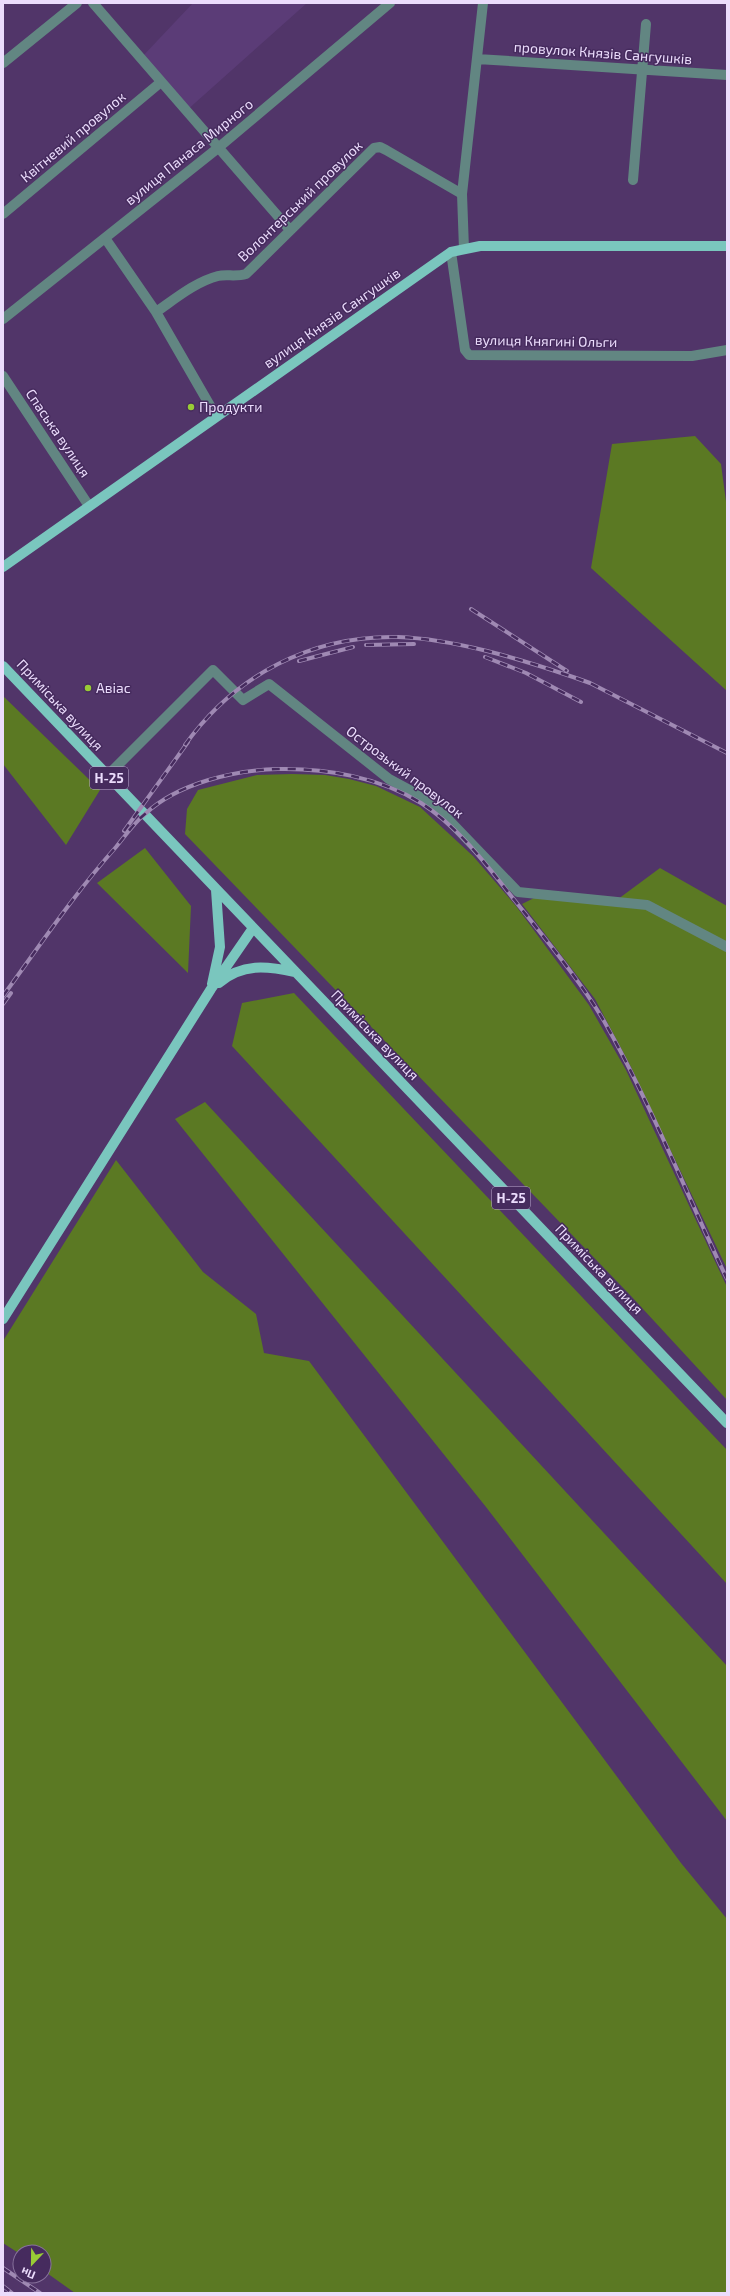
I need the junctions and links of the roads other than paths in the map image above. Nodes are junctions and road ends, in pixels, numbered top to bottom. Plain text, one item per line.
1 (77, 3) edge
2 (93, 3) edge
3 (390, 3) edge
4 (483, 3) edge
5 (646, 24) dead end
6 (477, 59) junction
7 (3, 64) edge
8 (642, 70) junction
9 (727, 75) edge
10 (161, 82) junction
11 (218, 148) junction
12 (633, 180) dead end
13 (462, 194) junction
14 (3, 214) edge
15 (290, 230) junction
16 (105, 238) junction
17 (727, 246) edge
18 (464, 249) junction
19 (451, 252) junction
20 (156, 312) junction
21 (3, 319) edge
22 (727, 350) edge
23 (3, 376) edge
24 (216, 416) junction
25 (89, 506) junction
26 (3, 567) edge
27 (3, 666) edge
28 (107, 776) junction
29 (216, 890) junction
30 (253, 928) junction
31 (727, 947) edge
32 (295, 972) junction
33 (211, 990) junction
34 (3, 1319) edge
35 (727, 1423) edge

1 - 7 street
2 - 10 street
3 - 11 street, вулиця Панаса Мирного
4 - 6 street
5 - 8 street
6 - 8 street, провулок Князів Сангушків
6 - 13 street
8 - 9 street, провулок Князів Сангушків
8 - 12 street
10 - 11 street
10 - 14 street, Квітневий провулок
11 - 15 street
11 - 16 street, вулиця Панаса Мирного
13 - 15 street, Волонтерський провулок
13 - 18 street
15 - 20 street, Волонтерський провулок
16 - 20 street
16 - 21 street, вулиця Панаса Мирного
17 - 18 main road, вулиця Князів Сангушків
18 - 19 main road, вулиця Князів Сангушків
19 - 22 street, вулиця Княгині Ольги
19 - 24 main road, вулиця Князів Сангушків
20 - 24 street
23 - 25 street, Спаська вулиця
24 - 25 main road, вулиця Князів Сангушків
25 - 26 main road, вулиця Князів Сангушків
27 - 28 main road, Приміська вулиця / Н-25
28 - 29 main road, Приміська вулиця / Н-25
28 - 31 street, Острозький провулок
29 - 30 main road, Приміська вулиця / Н-25
29 - 33 main road
30 - 32 main road, Приміська вулиця / Н-25
30 - 33 main road
32 - 33 main road
32 - 35 main road, Приміська вулиця / Н-25
33 - 34 main road

